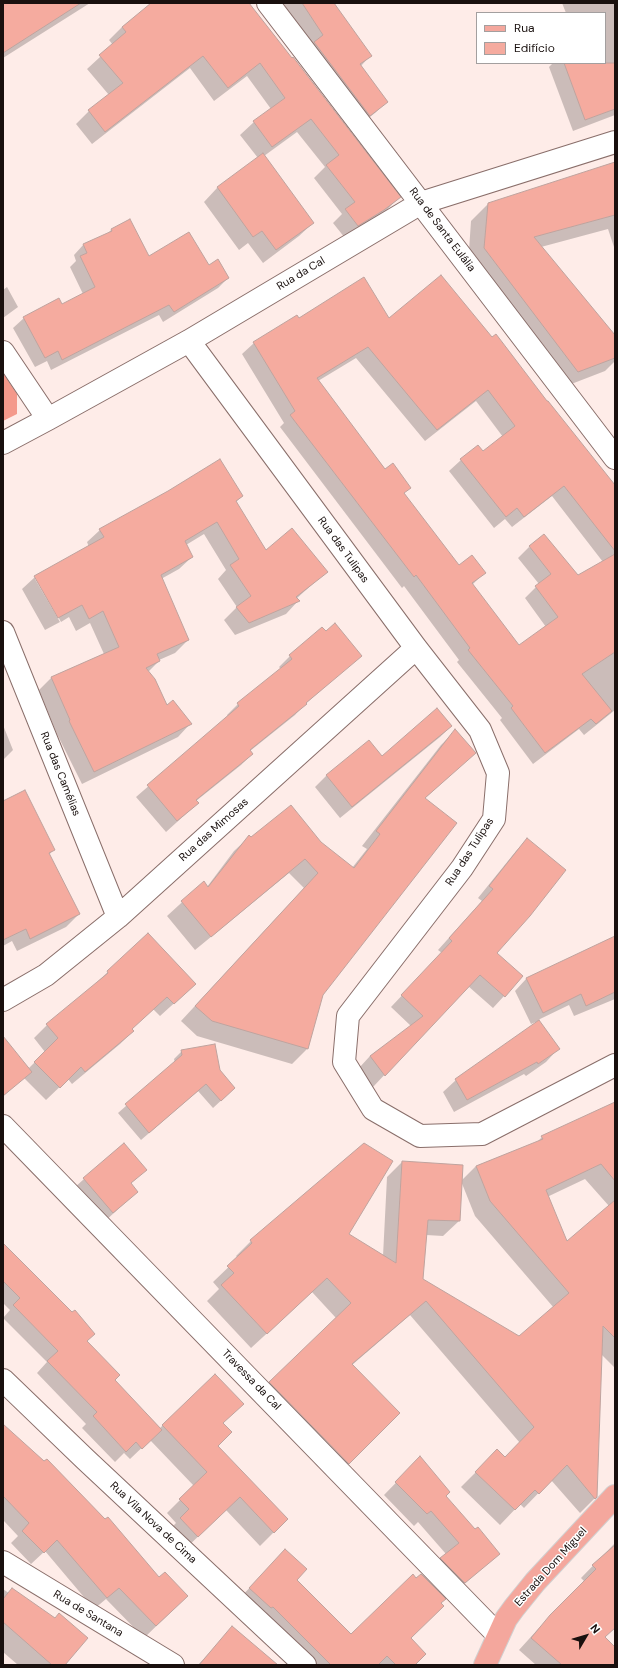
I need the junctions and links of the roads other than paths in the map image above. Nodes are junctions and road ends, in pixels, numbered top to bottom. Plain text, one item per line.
1 (268, 3) edge
2 (615, 142) edge
3 (421, 203) junction
4 (189, 341) junction
5 (3, 352) edge
6 (48, 419) junction
7 (3, 443) edge
8 (615, 458) edge
9 (3, 632) edge
10 (416, 648) junction
11 (118, 917) junction
12 (3, 1000) edge
13 (615, 1065) edge
14 (3, 1126) edge
15 (3, 1380) edge
16 (615, 1496) edge
17 (3, 1562) edge
18 (498, 1635) junction
19 (173, 1665) edge
20 (305, 1665) edge
21 (485, 1665) edge

1 - 3 street, Rua de Santa Eulália
2 - 3 street, Rua da Cal
3 - 4 street, Rua da Cal
3 - 8 street, Rua de Santa Eulália
4 - 6 street, Rua da Cal
4 - 10 street, Rua das Tulipas
5 - 6 street
6 - 7 street, Rua da Cal
9 - 11 street, Rua das Camélias
10 - 11 street, Rua das Mimosas
10 - 13 street, Rua das Tulipas
11 - 12 street, Rua das Mimosas
14 - 18 street, Travessa da Cal
15 - 20 street, Rua Vila Nova de Cima
16 - 18 main road, Estrada Dom Miguel
17 - 19 street, Rua de Santana
18 - 21 main road, Estrada Dom Miguel

